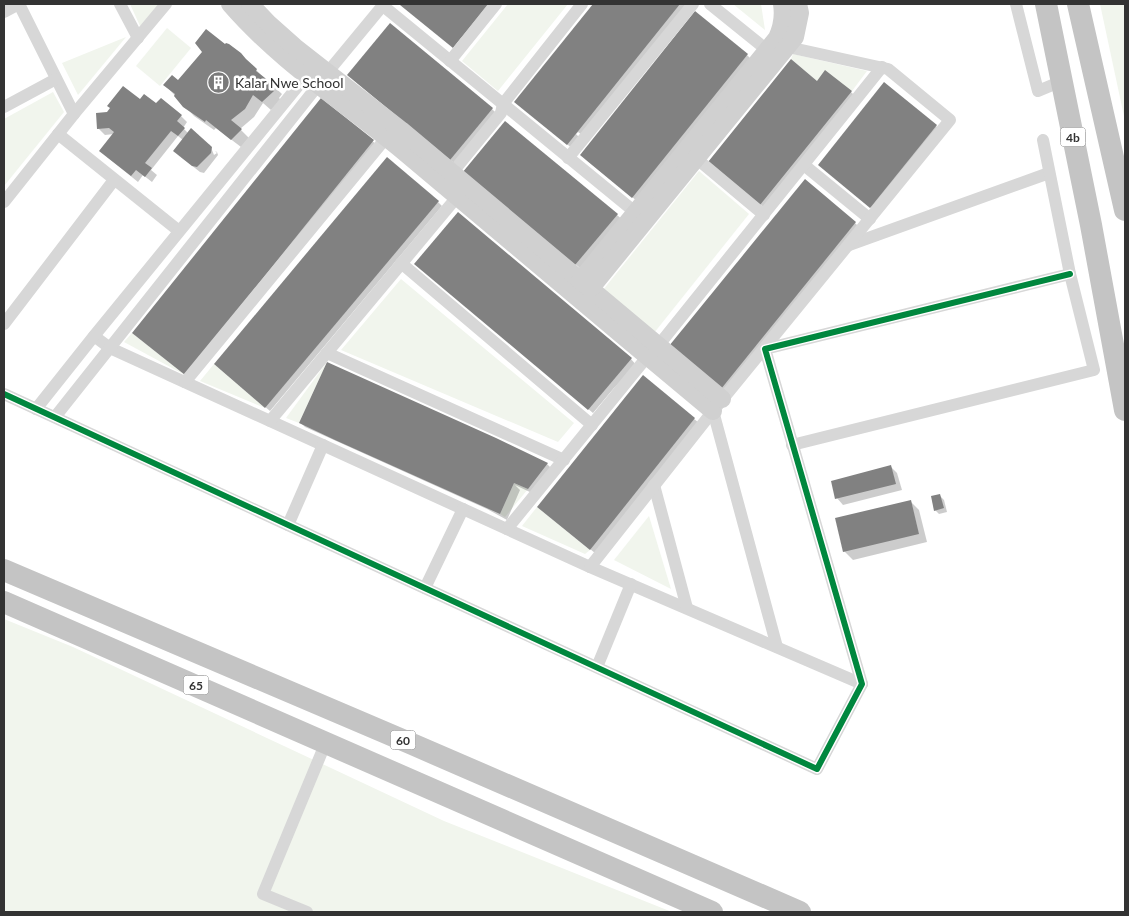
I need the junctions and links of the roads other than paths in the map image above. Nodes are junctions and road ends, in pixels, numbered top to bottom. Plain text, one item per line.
1 (19, 4) edge
2 (120, 4) edge
3 (166, 4) edge
4 (231, 4) edge
5 (250, 4) edge
6 (496, 4) edge
7 (582, 4) edge
8 (693, 4) edge
9 (710, 4) edge
10 (782, 4) edge
11 (798, 4) edge
12 (1016, 4) edge
13 (1046, 4) edge
14 (1078, 4) edge
15 (383, 5) edge
16 (4, 12) edge
17 (138, 38) junction
18 (777, 45) junction
19 (450, 61) junction
20 (882, 67) junction
21 (318, 77) junction
22 (56, 79) junction
23 (1062, 81) junction
24 (503, 104) junction
25 (4, 107) edge
26 (728, 109) junction
27 (74, 114) junction
28 (58, 134) junction
29 (386, 138) junction
30 (1043, 140) dead end
31 (568, 158) junction
32 (697, 159) junction
33 (804, 164) junction
34 (452, 173) junction
35 (1049, 173) junction
36 (114, 180) junction
37 (457, 197) junction
38 (4, 202) edge
39 (1125, 210) edge
40 (635, 212) junction
41 (764, 215) junction
42 (870, 218) junction
43 (179, 232) junction
44 (849, 245) junction
45 (401, 264) junction
46 (1100, 271) junction
47 (1070, 274) junction
48 (585, 285) junction
49 (4, 324) edge
50 (94, 336) junction
51 (110, 348) junction
52 (765, 349) junction
53 (653, 352) junction
54 (327, 353) junction
55 (1125, 358) edge
56 (185, 382) junction
57 (4, 394) edge
58 (717, 405) junction
59 (36, 409) junction
60 (1125, 410) edge
61 (55, 417) junction
62 (270, 421) junction
63 (592, 425) junction
64 (323, 445) junction
65 (792, 445) junction
66 (564, 460) junction
67 (654, 486) junction
68 (463, 509) junction
69 (288, 525) junction
70 (507, 529) junction
71 (590, 567) junction
72 (4, 570) edge
73 (630, 584) junction
74 (425, 588) junction
75 (4, 602) edge
76 (687, 608) junction
77 (777, 647) junction
78 (597, 667) junction
79 (862, 684) junction
80 (326, 742) junction
81 (306, 912) edge
82 (712, 912) edge
83 (800, 912) edge

1 - 16 street
1 - 22 street
2 - 17 street
3 - 17 street
4 - 21 street
5 - 21 street
6 - 19 street
7 - 24 street
8 - 31 street
9 - 18 street
10 - 18 street
11 - 18 street
12 - 23 street
13 - 23 highway, 4b
14 - 39 highway
15 - 19 street
15 - 21 street
17 - 27 street
18 - 20 street
18 - 26 street
19 - 24 street
20 - 33 street
20 - 42 street
21 - 29 street
21 - 34 street
21 - 43 street
21 - 51 street
22 - 25 street
22 - 27 street
23 - 46 highway, 4b
24 - 31 street
24 - 34 street
26 - 32 street
26 - 40 street
27 - 28 street
28 - 36 street
28 - 38 street
29 - 37 street
29 - 56 street
30 - 35 street
31 - 40 street
32 - 41 street
32 - 48 street
33 - 41 street
33 - 42 street
34 - 48 street
35 - 44 street
35 - 47 street
36 - 43 street
36 - 49 street
37 - 45 street
37 - 53 street
40 - 48 street
41 - 53 street
42 - 44 street
43 - 50 street
44 - 52 street
45 - 54 street
45 - 63 street
46 - 55 highway
46 - 60 highway
47 - 52 street
47 - 65 street
48 - 53 street
50 - 51 street
50 - 59 street
51 - 56 street
51 - 61 street
52 - 58 street
52 - 65 street
53 - 58 street
53 - 63 street
54 - 62 street
54 - 66 street
56 - 62 street
57 - 59 street
58 - 67 street
58 - 77 street
59 - 61 street
61 - 69 street
62 - 64 street
63 - 66 street
64 - 68 street
64 - 69 street
65 - 79 street
66 - 70 street
67 - 71 street
67 - 76 street
68 - 70 street
68 - 74 street
69 - 74 street
70 - 71 street
71 - 73 street
72 - 83 highway, 60
73 - 76 street
73 - 78 street
74 - 78 street
75 - 80 highway, 65
76 - 77 street
77 - 79 street
78 - 79 street
80 - 81 street
80 - 82 highway, 65

